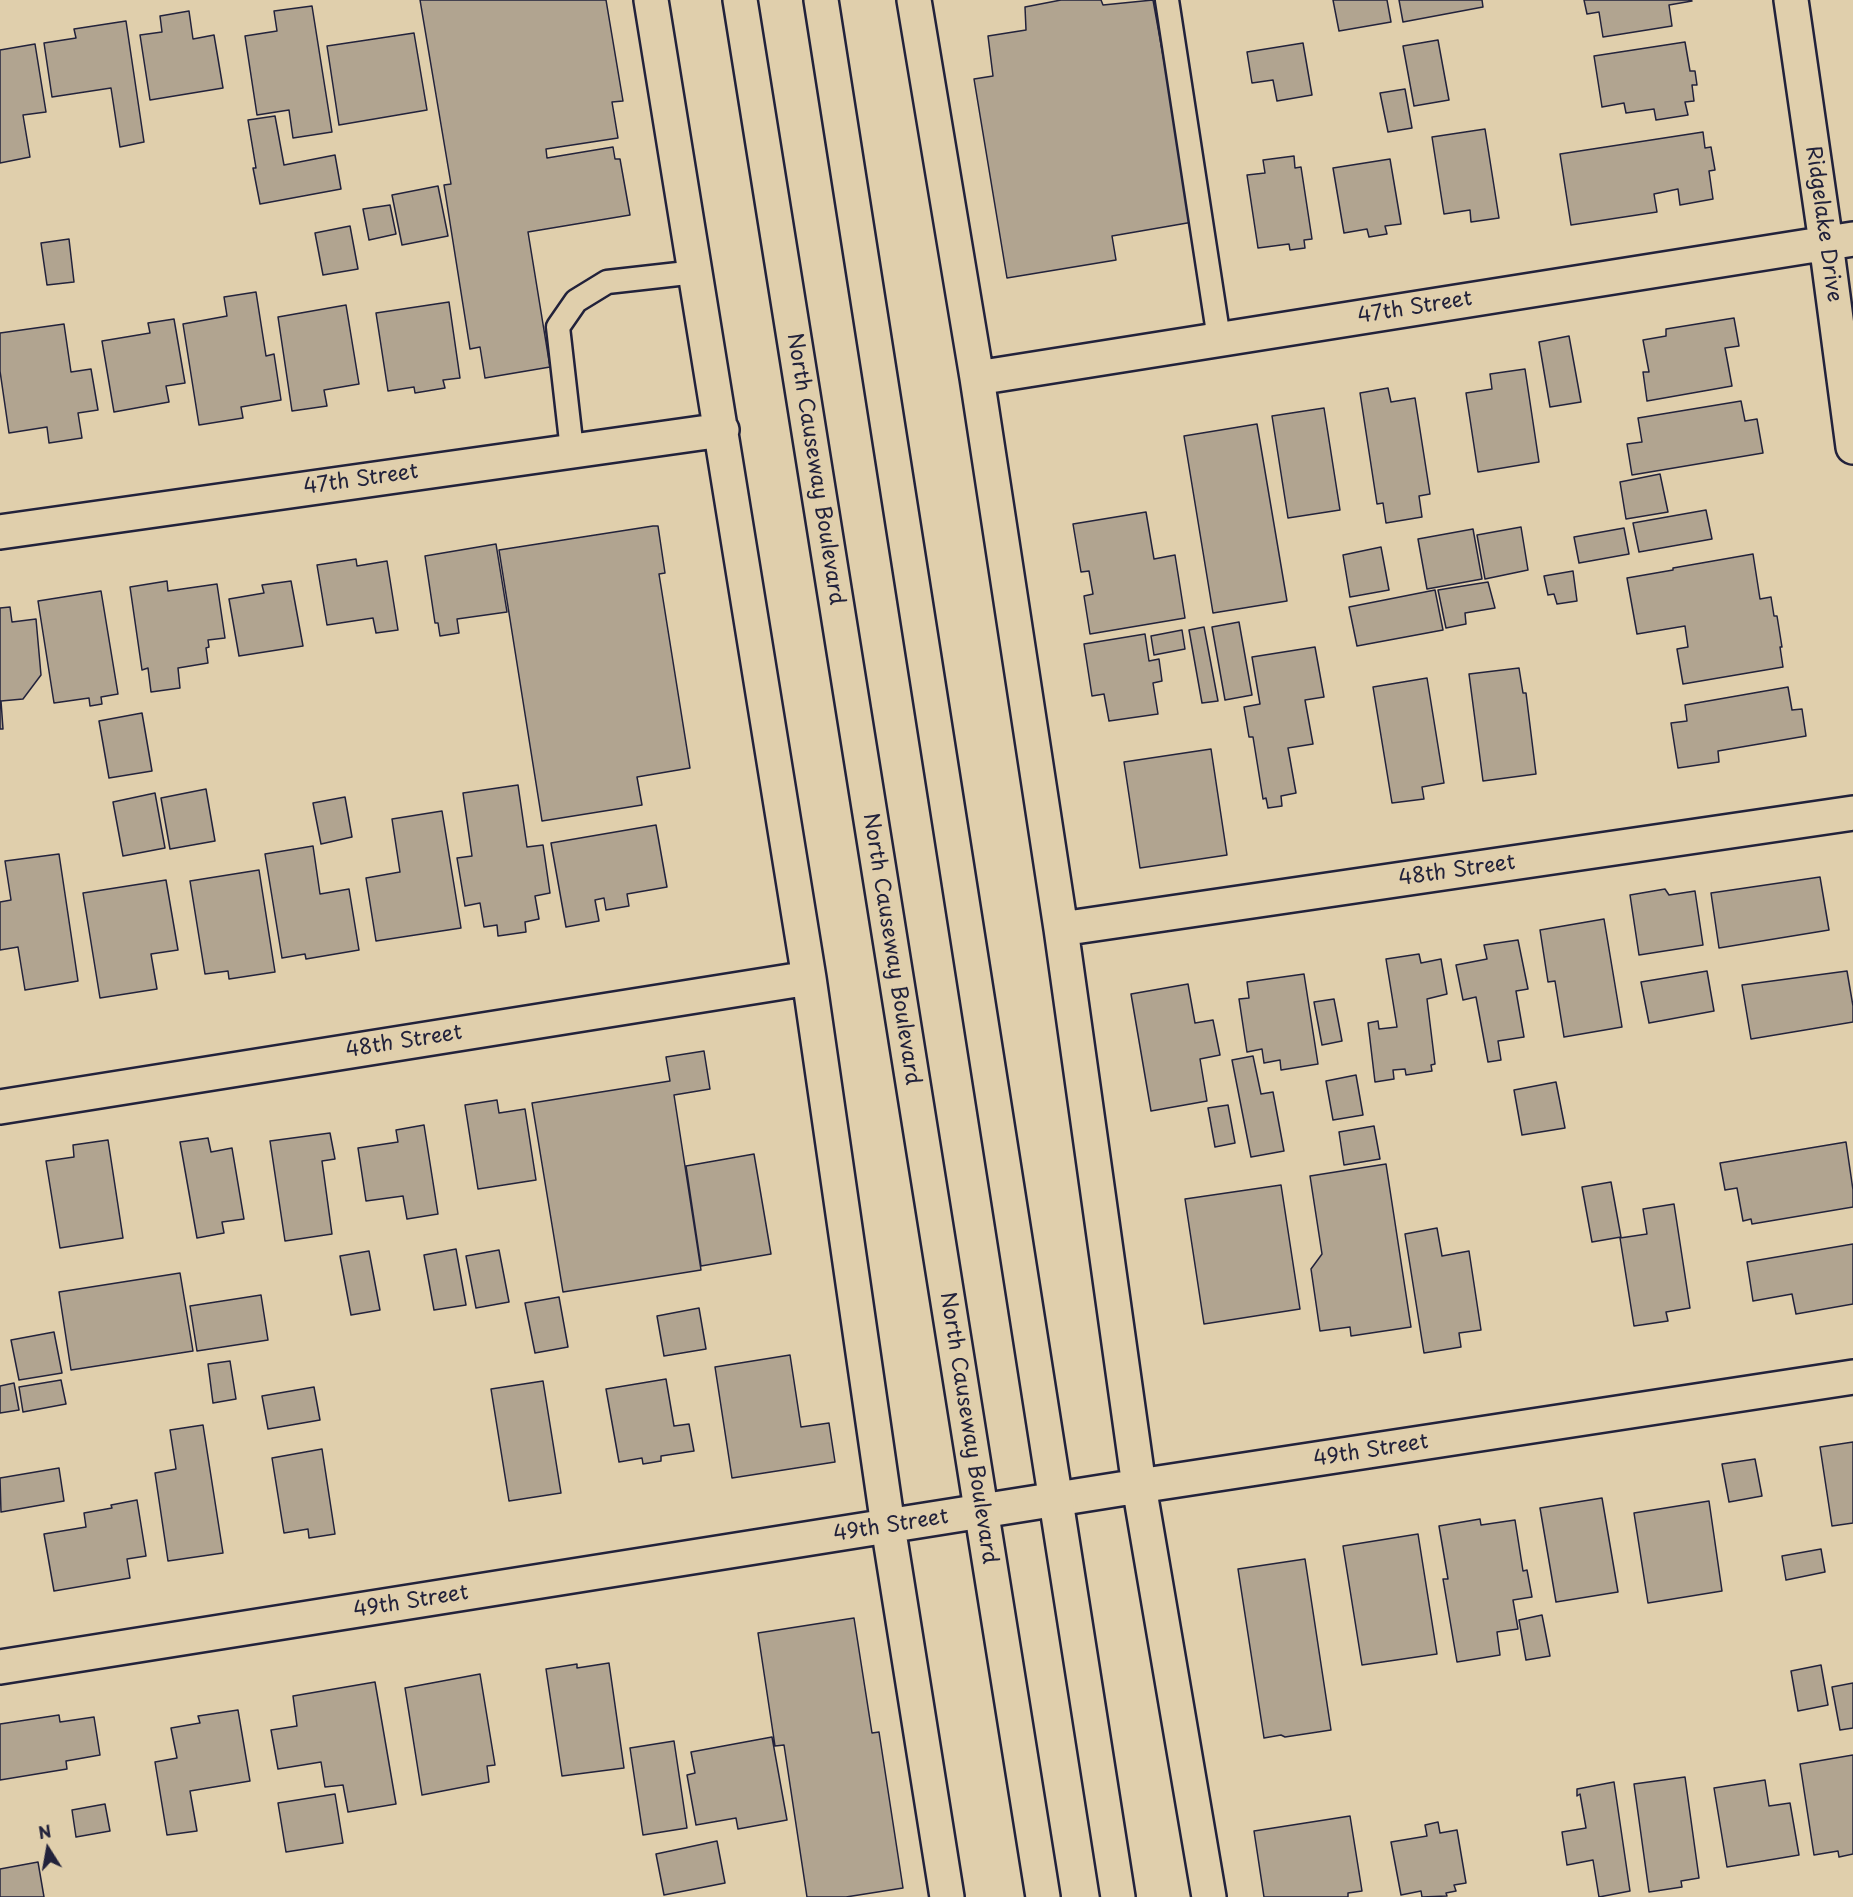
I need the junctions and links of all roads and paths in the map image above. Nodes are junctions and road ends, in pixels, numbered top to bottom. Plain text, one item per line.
1 (651, 0) edge
2 (740, 0) edge
3 (821, 0) edge
4 (914, 0) edge
5 (1167, 0) edge
6 (1791, 0) edge
7 (1840, 241) edge
8 (696, 272) junction
9 (1219, 339) junction
10 (977, 378) junction
11 (722, 430) junction
12 (1853, 447) edge
13 (572, 450) junction
14 (0, 532) edge
15 (1853, 813) edge
16 (1061, 929) junction
17 (809, 978) junction
18 (0, 1107) edge
19 (1853, 1377) edge
20 (1139, 1486) junction
21 (1056, 1500) junction
22 (981, 1513) junction
23 (888, 1526) junction
24 (0, 1667) edge
25 (947, 1897) edge
26 (1043, 1897) edge
27 (1118, 1897) edge
28 (1209, 1897) edge

1 - 8 main road
2 - 22 main road, North Causeway Boulevard
3 - 21 main road
4 - 10 main road
5 - 9 lane
6 - 7 main road, Ridgelake Drive
7 - 9 main road, 47th Street
7 - 12 main road, Ridgelake Drive
8 - 11 main road
8 - 13 lane
9 - 10 main road, 47th Street
10 - 16 main road
11 - 13 main road, 47th Street
11 - 17 main road
13 - 14 main road, 47th Street
15 - 16 main road, 48th Street
16 - 20 main road
17 - 18 main road, 48th Street
17 - 23 main road
19 - 20 main road, 49th Street
20 - 21 main road, 49th Street
20 - 28 main road
21 - 22 main road, 49th Street
21 - 27 main road
22 - 23 main road, 49th Street
22 - 26 main road, North Causeway Boulevard
23 - 24 main road, 49th Street
23 - 25 main road

